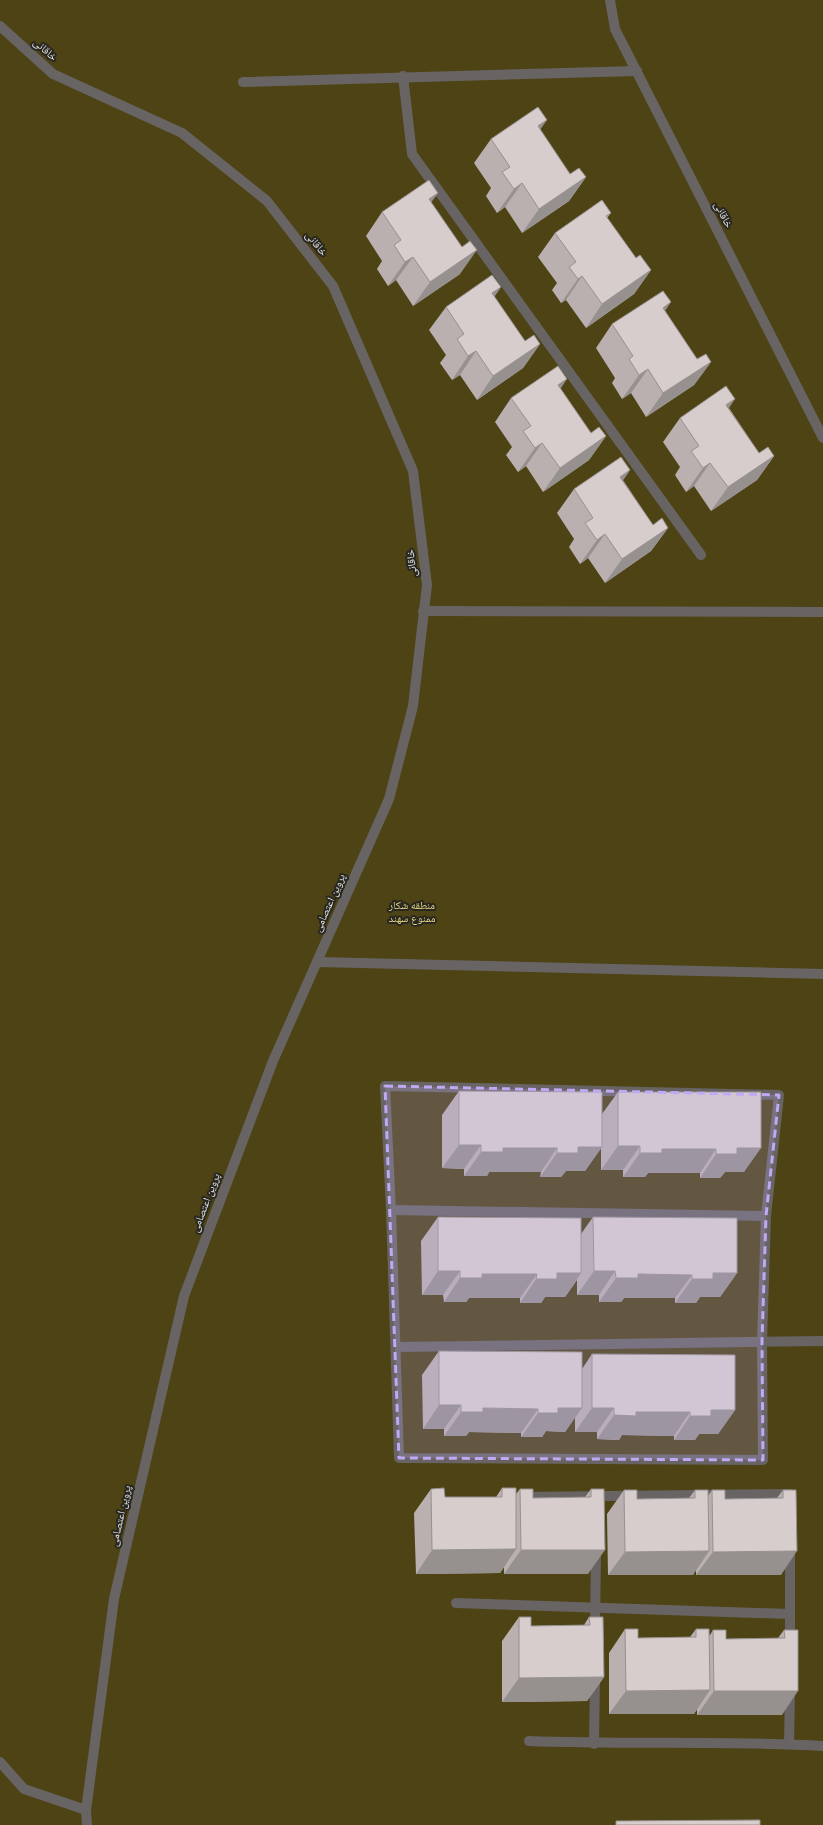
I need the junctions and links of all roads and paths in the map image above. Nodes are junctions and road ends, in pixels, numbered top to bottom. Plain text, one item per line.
1 (610, 0) edge
2 (0, 26) edge
3 (637, 71) junction
4 (403, 76) junction
5 (243, 82) dead end
6 (823, 438) edge
7 (701, 555) dead end
8 (424, 611) junction
9 (823, 612) edge
10 (317, 962) junction
11 (823, 974) edge
12 (391, 1210) junction
13 (766, 1216) junction
14 (823, 1341) edge
15 (762, 1342) junction
16 (396, 1347) junction
17 (512, 1498) edge
18 (790, 1509) edge
19 (790, 1539) edge
20 (596, 1540) edge
21 (456, 1603) dead end
22 (596, 1608) junction
23 (790, 1614) junction
24 (595, 1640) edge
25 (790, 1652) edge
26 (595, 1672) edge
27 (790, 1683) edge
28 (529, 1741) dead end
29 (594, 1744) junction
30 (789, 1744) junction
31 (823, 1746) edge
32 (0, 1762) edge
33 (86, 1810) junction
34 (87, 1825) edge

1 - 3 street, خاقانی
2 - 8 street, خاقانی
3 - 4 street
3 - 6 street, خاقانی
4 - 5 street
4 - 7 street
8 - 9 street
8 - 10 street, پروین اعتصامی
10 - 11 street
10 - 33 street, پروین اعتصامی
12 - 13 street
12 - 13 street
12 - 16 street
13 - 15 street
14 - 15 street
15 - 16 street
15 - 16 street
17 - 18 street
19 - 23 street
20 - 22 street
21 - 22 street
22 - 23 street
22 - 24 street
23 - 25 street
26 - 29 street
27 - 30 street
28 - 29 street
29 - 30 street
30 - 31 street
32 - 33 street
33 - 34 street, پروین اعتصامی

